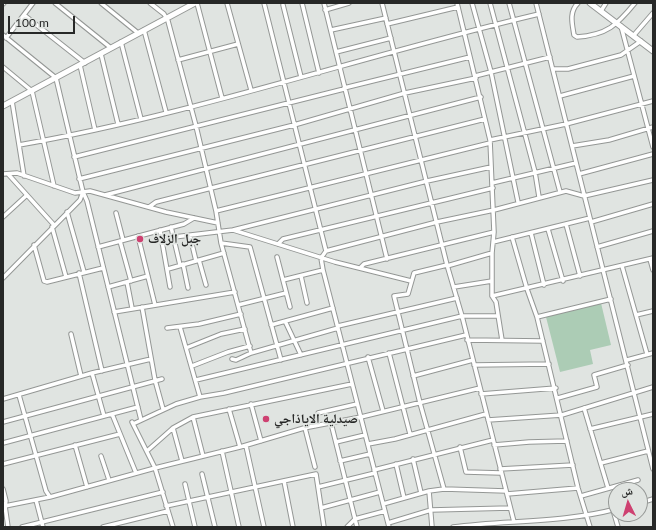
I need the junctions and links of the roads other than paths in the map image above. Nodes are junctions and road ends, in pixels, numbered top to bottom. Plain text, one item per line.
1 (33, 3) edge
2 (55, 3) edge
3 (101, 3) edge
4 (150, 3) edge
5 (195, 3) edge
6 (227, 3) edge
7 (264, 3) edge
8 (302, 3) edge
9 (324, 3) edge
10 (349, 3) edge
11 (382, 3) edge
12 (472, 3) edge
13 (490, 3) edge
14 (509, 3) edge
15 (536, 3) edge
16 (578, 3) edge
17 (590, 3) edge
18 (606, 3) edge
19 (634, 3) edge
20 (283, 5) dead end
21 (457, 5) edge
22 (326, 10) junction
23 (601, 11) junction
24 (653, 13) edge
25 (539, 14) junction
26 (24, 16) junction
27 (167, 18) junction
28 (386, 18) junction
29 (514, 20) junction
30 (387, 24) junction
31 (619, 24) junction
32 (495, 25) junction
33 (479, 29) junction
34 (144, 30) junction
35 (331, 30) junction
36 (464, 32) junction
37 (138, 34) junction
38 (634, 35) junction
39 (4, 36) edge
40 (391, 38) junction
41 (641, 41) junction
42 (121, 42) junction
43 (238, 44) junction
44 (110, 48) junction
45 (652, 48) edge
46 (210, 51) junction
47 (627, 51) junction
48 (336, 52) junction
49 (395, 53) junction
50 (101, 54) junction
51 (470, 57) junction
52 (550, 57) junction
53 (178, 60) junction
54 (525, 63) junction
55 (82, 64) junction
56 (3, 67) edge
57 (340, 67) junction
58 (506, 68) junction
59 (553, 69) junction
60 (319, 72) junction
61 (491, 72) junction
62 (400, 75) junction
63 (634, 76) junction
64 (301, 77) junction
65 (476, 77) junction
66 (56, 78) junction
67 (284, 82) junction
68 (344, 88) junction
69 (251, 90) junction
70 (32, 91) junction
71 (405, 94) junction
72 (560, 96) junction
73 (481, 97) junction
74 (222, 98) junction
75 (653, 101) edge
76 (6, 103) edge
77 (288, 103) junction
78 (641, 104) junction
79 (190, 106) junction
80 (350, 108) junction
81 (166, 112) junction
82 (411, 116) junction
83 (141, 119) junction
84 (485, 119) junction
85 (118, 124) junction
86 (566, 124) junction
87 (294, 125) junction
88 (196, 126) junction
89 (653, 127) edge
90 (542, 128) junction
91 (647, 128) junction
92 (355, 129) junction
93 (95, 130) junction
94 (524, 132) junction
95 (70, 136) junction
96 (416, 136) junction
97 (506, 137) junction
98 (44, 141) junction
99 (490, 142) junction
100 (299, 144) junction
101 (19, 145) junction
102 (572, 146) junction
103 (201, 147) junction
104 (653, 147) edge
105 (360, 151) junction
106 (653, 154) edge
107 (74, 157) junction
108 (421, 160) junction
109 (576, 163) junction
110 (304, 164) junction
111 (490, 167) junction
112 (206, 168) junction
113 (553, 169) junction
114 (535, 172) junction
115 (5, 174) edge
116 (366, 174) junction
117 (579, 174) junction
118 (24, 176) junction
119 (514, 178) junction
120 (79, 179) junction
121 (653, 180) edge
122 (427, 181) junction
123 (492, 183) junction
124 (54, 186) junction
125 (310, 187) junction
126 (493, 188) junction
127 (211, 189) junction
128 (83, 192) junction
129 (560, 192) junction
130 (27, 195) junction
131 (105, 195) junction
132 (372, 196) junction
133 (584, 196) junction
134 (539, 197) junction
135 (432, 202) junction
136 (518, 202) junction
137 (653, 204) edge
138 (149, 208) junction
139 (316, 210) junction
140 (494, 210) junction
141 (216, 211) junction
142 (67, 212) junction
143 (116, 213) dead end
144 (3, 217) edge
145 (376, 217) junction
146 (194, 218) junction
147 (591, 220) junction
148 (437, 222) junction
149 (218, 223) junction
150 (566, 224) junction
151 (53, 226) junction
152 (171, 227) junction
153 (548, 229) junction
154 (160, 230) junction
155 (233, 230) junction
156 (322, 230) junction
157 (220, 231) junction
158 (653, 231) edge
159 (494, 232) junction
160 (531, 233) junction
161 (138, 236) junction
162 (190, 236) junction
163 (382, 236) junction
164 (512, 237) junction
165 (174, 238) junction
166 (122, 240) junction
167 (492, 242) junction
168 (221, 243) junction
169 (278, 244) junction
170 (443, 244) junction
171 (34, 246) junction
172 (597, 246) junction
173 (98, 247) junction
174 (326, 251) junction
175 (224, 253) junction
176 (492, 253) junction
177 (277, 257) dead end
178 (321, 258) junction
179 (652, 259) edge
180 (198, 260) junction
181 (387, 260) junction
182 (181, 265) junction
183 (447, 266) junction
184 (622, 266) junction
185 (103, 268) junction
186 (168, 268) junction
187 (360, 268) junction
188 (323, 270) junction
189 (653, 270) edge
190 (603, 271) junction
191 (84, 272) junction
192 (79, 273) junction
193 (148, 276) junction
194 (301, 276) junction
195 (580, 276) junction
196 (66, 277) junction
197 (3, 278) edge
198 (283, 280) junction
199 (128, 281) junction
200 (411, 281) junction
201 (492, 281) junction
202 (563, 281) junction
203 (206, 285) dead end
204 (544, 285) junction
205 (108, 287) junction
206 (170, 287) dead end
207 (454, 287) junction
208 (188, 288) dead end
209 (527, 289) junction
210 (235, 292) junction
211 (286, 293) junction
212 (492, 296) junction
213 (457, 298) junction
214 (264, 299) junction
215 (611, 299) junction
216 (308, 303) dead end
217 (155, 305) junction
218 (238, 305) junction
219 (142, 307) junction
220 (290, 307) dead end
221 (132, 308) junction
222 (333, 308) junction
223 (653, 311) edge
224 (114, 312) junction
225 (398, 312) junction
226 (241, 314) junction
227 (636, 315) junction
228 (462, 316) junction
229 (498, 316) junction
230 (537, 317) junction
231 (285, 321) junction
232 (271, 325) junction
233 (180, 327) junction
234 (338, 327) junction
235 (166, 328) dead end
236 (245, 329) junction
237 (402, 330) junction
238 (71, 334) dead end
239 (466, 335) junction
240 (294, 340) junction
241 (467, 340) junction
242 (502, 340) junction
243 (543, 341) junction
244 (342, 344) junction
245 (250, 346) junction
246 (277, 346) junction
247 (186, 348) junction
248 (406, 349) junction
249 (251, 353) junction
250 (389, 353) junction
251 (653, 353) edge
252 (648, 354) junction
253 (301, 355) junction
254 (368, 357) junction
255 (151, 359) junction
256 (232, 359) dead end
257 (281, 360) junction
258 (627, 360) junction
259 (473, 363) junction
260 (127, 364) junction
261 (347, 364) junction
262 (549, 364) junction
263 (628, 365) junction
264 (192, 366) junction
265 (102, 371) junction
266 (92, 374) junction
267 (81, 376) junction
268 (413, 376) junction
269 (162, 379) dead end
270 (155, 380) junction
271 (196, 380) junction
272 (352, 384) junction
273 (653, 386) edge
274 (133, 387) junction
275 (480, 388) junction
276 (556, 388) junction
277 (635, 392) junction
278 (481, 394) junction
279 (19, 395) junction
280 (98, 396) junction
281 (200, 397) junction
282 (558, 398) junction
283 (3, 399) edge
284 (420, 403) junction
285 (251, 404) junction
286 (357, 404) junction
287 (138, 407) junction
288 (402, 407) junction
289 (584, 408) junction
290 (163, 409) junction
291 (229, 409) junction
292 (383, 412) junction
293 (112, 414) junction
294 (486, 414) junction
295 (653, 414) edge
296 (562, 415) junction
297 (25, 416) junction
298 (104, 416) junction
299 (193, 417) junction
300 (361, 417) junction
301 (640, 417) junction
302 (141, 420) junction
303 (488, 420) junction
304 (3, 422) edge
305 (331, 422) junction
306 (315, 426) junction
307 (173, 428) junction
308 (305, 428) junction
309 (428, 429) junction
310 (590, 429) junction
311 (120, 434) junction
312 (410, 434) junction
313 (365, 435) junction
314 (31, 436) junction
315 (493, 440) junction
316 (261, 441) junction
317 (567, 441) junction
318 (336, 442) junction
319 (3, 443) edge
320 (368, 444) junction
321 (75, 445) junction
322 (494, 445) junction
323 (246, 446) junction
324 (240, 447) junction
325 (460, 447) junction
326 (147, 451) junction
327 (648, 451) junction
328 (222, 452) junction
329 (36, 454) junction
330 (370, 454) junction
331 (435, 454) junction
332 (101, 456) dead end
333 (202, 456) junction
334 (413, 459) junction
335 (182, 461) junction
336 (340, 461) junction
337 (601, 463) junction
338 (3, 464) edge
339 (396, 464) junction
340 (573, 465) junction
341 (316, 467) dead end
342 (156, 468) junction
343 (500, 469) junction
344 (653, 469) edge
345 (375, 472) junction
346 (136, 473) junction
347 (502, 473) junction
348 (202, 474) dead end
349 (109, 480) junction
350 (345, 480) junction
351 (638, 480) dead end
352 (284, 481) junction
353 (630, 482) edge
354 (185, 484) dead end
355 (87, 487) junction
356 (256, 487) junction
357 (318, 487) junction
358 (578, 488) junction
359 (608, 488) joint
360 (3, 489) edge
361 (444, 489) junction
362 (429, 491) junction
363 (162, 492) junction
364 (231, 492) junction
365 (380, 492) junction
366 (506, 492) junction
367 (422, 493) junction
368 (581, 496) junction
369 (50, 497) junction
370 (208, 497) junction
371 (404, 498) junction
372 (36, 500) junction
373 (350, 500) junction
374 (189, 501) junction
375 (383, 504) junction
376 (166, 506) junction
377 (4, 507) edge
378 (321, 508) junction
379 (510, 508) junction
380 (431, 510) junction
381 (168, 511) junction
382 (385, 511) junction
383 (608, 511) edge
384 (587, 515) junction
385 (355, 519) junction
386 (388, 522) junction
387 (487, 522) junction
388 (495, 522) junction
389 (514, 522) junction
390 (42, 525) edge
391 (8, 527) edge
392 (22, 527) edge
393 (103, 527) edge
394 (173, 527) edge
395 (195, 527) edge
396 (215, 527) edge
397 (239, 527) edge
398 (264, 527) edge
399 (293, 527) edge
400 (324, 527) edge
401 (347, 527) edge
402 (357, 527) edge
403 (389, 527) edge
404 (432, 527) edge
405 (452, 527) edge
406 (489, 527) edge
407 (496, 527) edge
408 (590, 527) edge

1 - 26 street
2 - 44 street
3 - 37 street
4 - 27 street
5 - 27 street
5 - 46 street
6 - 43 street
7 - 67 street
8 - 60 street
9 - 22 street
10 - 22 street
11 - 28 street
12 - 33 street
13 - 32 street
14 - 29 street
15 - 25 street
16 - 31 street
17 - 23 street
18 - 23 street
19 - 31 street
20 - 64 street
21 - 30 street
21 - 36 street
22 - 35 street
23 - 31 street
24 - 38 street
25 - 29 street
25 - 52 street
26 - 39 street
26 - 55 street
27 - 34 street
27 - 53 street
28 - 30 street
28 - 35 street
29 - 32 street
29 - 54 street
30 - 40 street
31 - 38 street
31 - 47 street
32 - 33 street
32 - 58 street
33 - 36 street
33 - 61 street
34 - 37 street
34 - 81 street
35 - 48 street
36 - 49 street
36 - 51 street
37 - 42 street
38 - 41 street
39 - 66 street
40 - 48 street
40 - 49 street
41 - 45 street
41 - 47 street
42 - 44 street
42 - 83 street
43 - 46 street
43 - 69 street
44 - 50 street
46 - 53 street
46 - 74 street
47 - 59 street
47 - 63 street
48 - 57 street
49 - 57 street
49 - 62 street
50 - 55 street
50 - 85 street
51 - 62 street
51 - 65 street
52 - 54 street
52 - 59 street
53 - 79 street
54 - 58 street
54 - 90 street
55 - 66 street
55 - 93 street
56 - 70 street
57 - 60 street
57 - 68 street
58 - 61 street
58 - 94 street
59 - 72 street
60 - 64 street
61 - 65 street
61 - 97 street
62 - 68 street
62 - 71 street
63 - 72 street
63 - 78 street
64 - 67 street
65 - 71 street
65 - 73 street
66 - 70 street
66 - 95 street
67 - 69 street
67 - 77 street
68 - 77 street
68 - 80 street
69 - 74 street
70 - 76 street
70 - 98 street
71 - 80 street
71 - 82 street
72 - 86 street
73 - 82 street
73 - 84 street
74 - 79 street
75 - 78 street
76 - 101 street
77 - 87 street
77 - 88 street
78 - 86 street
78 - 91 street
79 - 81 street
79 - 88 street
80 - 87 street
80 - 92 street
81 - 83 street
82 - 92 street
82 - 96 street
83 - 85 street
84 - 96 street
84 - 99 street
85 - 93 street
86 - 90 street
86 - 102 street
87 - 100 street
87 - 103 street
88 - 103 street
88 - 107 street
89 - 91 street
90 - 94 street
90 - 113 street
91 - 102 street
91 - 104 street
92 - 100 street
92 - 105 street
93 - 95 street
94 - 97 street
94 - 114 street
95 - 98 street
95 - 107 street
96 - 105 street
96 - 108 street
97 - 99 street
97 - 119 street
98 - 101 street
98 - 124 street
99 - 108 street
99 - 111 street
100 - 110 street
100 - 112 street
101 - 118 street
102 - 109 street
103 - 112 street
103 - 120 street
105 - 110 street
105 - 116 street
106 - 117 street
107 - 120 street
108 - 116 street
108 - 122 street
109 - 113 street
109 - 117 street
110 - 125 street
110 - 127 street
111 - 122 street
111 - 123 street
112 - 127 street
112 - 131 street
113 - 114 street
113 - 129 street
114 - 119 street
114 - 134 street
115 - 118 street
115 - 130 street
116 - 125 street
116 - 132 street
117 - 133 street
118 - 124 street
119 - 123 street
119 - 136 street
120 - 128 street
121 - 133 street
122 - 132 street
122 - 135 street
123 - 126 street
124 - 128 street
125 - 139 street
125 - 141 street
126 - 135 street
126 - 140 street
127 - 138 street
127 - 141 street
128 - 131 street
128 - 142 street
128 - 173 street
129 - 133 street
129 - 134 street
130 - 144 street
130 - 151 street
131 - 138 street
132 - 139 street
132 - 145 street
133 - 147 street
134 - 136 street
135 - 145 street
135 - 148 street
136 - 140 street
137 - 147 street
138 - 146 street
139 - 155 street
139 - 156 street
140 - 148 street
140 - 159 street
141 - 149 street
142 - 151 street
142 - 191 street
143 - 166 street
145 - 156 street
145 - 163 street
146 - 149 street
146 - 152 street
147 - 150 street
147 - 172 street
148 - 163 street
148 - 170 street
149 - 157 street
150 - 153 street
150 - 195 street
151 - 171 street
151 - 196 street
152 - 154 street
152 - 165 street
153 - 160 street
153 - 202 street
154 - 161 street
154 - 186 street
155 - 157 street
155 - 169 street
156 - 169 street
156 - 174 street
157 - 162 street
157 - 168 street
158 - 172 street
159 - 167 street
159 - 170 street
160 - 164 street
160 - 204 street
161 - 166 street
161 - 193 street
162 - 165 street
162 - 180 street
163 - 174 street
163 - 181 street
164 - 167 street
164 - 209 street
165 - 182 street
166 - 173 street
166 - 199 street
167 - 176 street
168 - 175 street
168 - 214 street
169 - 178 street
170 - 181 street
170 - 183 street
171 - 196 street
171 - 197 street
172 - 190 street
173 - 185 street
174 - 178 street
175 - 180 street
175 - 210 street
176 - 183 street
176 - 201 street
177 - 198 street
178 - 187 street
178 - 188 street
179 - 184 street
179 - 189 street
180 - 182 street
180 - 203 street
181 - 187 street
182 - 186 street
182 - 208 street
183 - 200 street
183 - 207 street
184 - 190 street
184 - 227 street
185 - 191 street
185 - 205 street
186 - 206 street
187 - 200 street
188 - 194 street
188 - 222 street
190 - 195 street
190 - 215 street
191 - 192 street
192 - 196 street
192 - 265 street
193 - 199 street
193 - 217 street
194 - 198 street
194 - 216 street
195 - 202 street
198 - 211 street
199 - 205 street
199 - 221 street
200 - 225 street
201 - 207 street
201 - 212 street
202 - 204 street
204 - 209 street
205 - 224 street
207 - 213 street
209 - 212 street
209 - 230 street
210 - 217 street
210 - 218 street
211 - 214 street
211 - 220 street
212 - 229 street
213 - 225 street
213 - 228 street
214 - 218 street
214 - 232 street
215 - 230 street
215 - 258 street
217 - 219 street
218 - 226 street
219 - 221 street
219 - 255 street
221 - 224 street
222 - 231 street
222 - 234 street
223 - 227 street
224 - 260 street
225 - 234 street
225 - 237 street
226 - 233 street
226 - 236 street
227 - 252 street
228 - 229 street
228 - 237 street
228 - 239 street
229 - 242 street
230 - 243 street
231 - 232 street
231 - 240 street
232 - 246 street
233 - 235 street
233 - 247 street
234 - 240 street
234 - 244 street
236 - 245 street
236 - 247 street
237 - 244 street
237 - 248 street
238 - 267 street
239 - 241 street
239 - 248 street
240 - 246 street
240 - 253 street
241 - 242 street
241 - 259 street
242 - 243 street
243 - 262 street
244 - 253 street
244 - 261 street
245 - 249 street
245 - 264 street
246 - 249 street
246 - 257 street
247 - 264 street
248 - 250 street
248 - 268 street
249 - 256 street
250 - 254 street
250 - 288 street
251 - 252 street
252 - 258 street
253 - 257 street
254 - 261 street
254 - 292 street
255 - 260 street
255 - 270 street
257 - 271 street
258 - 263 street
259 - 262 street
259 - 268 street
259 - 275 street
260 - 265 street
260 - 274 street
261 - 272 street
261 - 281 street
262 - 276 street
263 - 277 street
263 - 282 street
264 - 271 street
265 - 266 street
266 - 267 street
266 - 280 street
267 - 279 street
268 - 284 street
269 - 270 street
270 - 274 street
270 - 290 street
271 - 281 street
272 - 285 street
272 - 286 street
273 - 277 street
274 - 280 street
274 - 287 street
275 - 278 street
275 - 284 street
276 - 278 street
276 - 282 street
277 - 289 street
277 - 301 street
278 - 294 street
279 - 283 street
279 - 297 street
280 - 297 street
280 - 298 street
281 - 290 street
282 - 296 street
284 - 288 street
284 - 309 street
285 - 291 street
285 - 316 street
286 - 300 street
286 - 306 street
287 - 293 street
287 - 302 street
288 - 292 street
288 - 312 street
289 - 296 street
289 - 310 street
290 - 302 street
291 - 299 street
291 - 324 street
292 - 300 street
293 - 298 street
293 - 311 street
294 - 303 street
294 - 309 street
295 - 301 street
296 - 303 street
296 - 317 street
297 - 304 street
297 - 314 street
298 - 314 street
299 - 307 street
299 - 333 street
300 - 305 street
300 - 313 street
301 - 310 street
301 - 327 street
302 - 326 street
303 - 315 street
305 - 306 street
305 - 318 street
306 - 308 street
307 - 326 street
307 - 335 street
308 - 316 street
308 - 341 street
309 - 312 street
309 - 331 street
310 - 337 street
311 - 321 street
311 - 346 street
312 - 320 street
313 - 318 street
313 - 320 street
314 - 319 street
314 - 329 street
315 - 322 street
315 - 325 street
316 - 323 street
317 - 322 street
317 - 340 street
318 - 336 street
320 - 330 street
321 - 329 street
321 - 355 street
322 - 343 street
323 - 324 street
323 - 356 street
324 - 328 street
325 - 331 street
325 - 347 street
326 - 342 street
327 - 337 street
327 - 344 street
328 - 333 street
328 - 364 street
329 - 338 street
329 - 369 street
330 - 336 street
330 - 345 street
331 - 334 street
331 - 361 street
332 - 349 street
333 - 335 street
334 - 339 street
334 - 367 street
335 - 342 street
336 - 350 street
337 - 359 street
339 - 345 street
339 - 371 street
340 - 343 street
340 - 358 street
342 - 346 street
342 - 363 street
343 - 347 street
345 - 350 street
345 - 365 street
346 - 349 street
347 - 366 street
348 - 370 street
349 - 355 street
350 - 357 street
350 - 373 street
351 - 353 street
352 - 356 street
352 - 357 street
352 - 399 street
354 - 374 street
355 - 369 street
356 - 364 street
356 - 398 street
357 - 378 street
358 - 366 street
358 - 368 street
359 - 368 street
360 - 377 street
361 - 362 street
361 - 366 street
362 - 367 street
362 - 380 street
363 - 376 street
363 - 390 street
364 - 370 street
364 - 397 street
365 - 373 street
365 - 375 street
366 - 379 street
367 - 371 street
368 - 384 street
369 - 372 street
370 - 374 street
370 - 396 street
371 - 375 street
372 - 377 street
372 - 390 street
373 - 378 street
373 - 385 street
374 - 376 street
374 - 395 street
375 - 382 street
376 - 381 street
377 - 391 street
378 - 400 street
379 - 380 street
379 - 389 street
380 - 386 street
380 - 404 street
381 - 393 street
381 - 394 street
382 - 385 street
382 - 386 street
383 - 384 street
384 - 389 street
384 - 408 street
385 - 401 street
385 - 402 street
386 - 403 street
387 - 388 street
387 - 405 street
387 - 406 street
388 - 389 street
388 - 407 street
390 - 392 street

